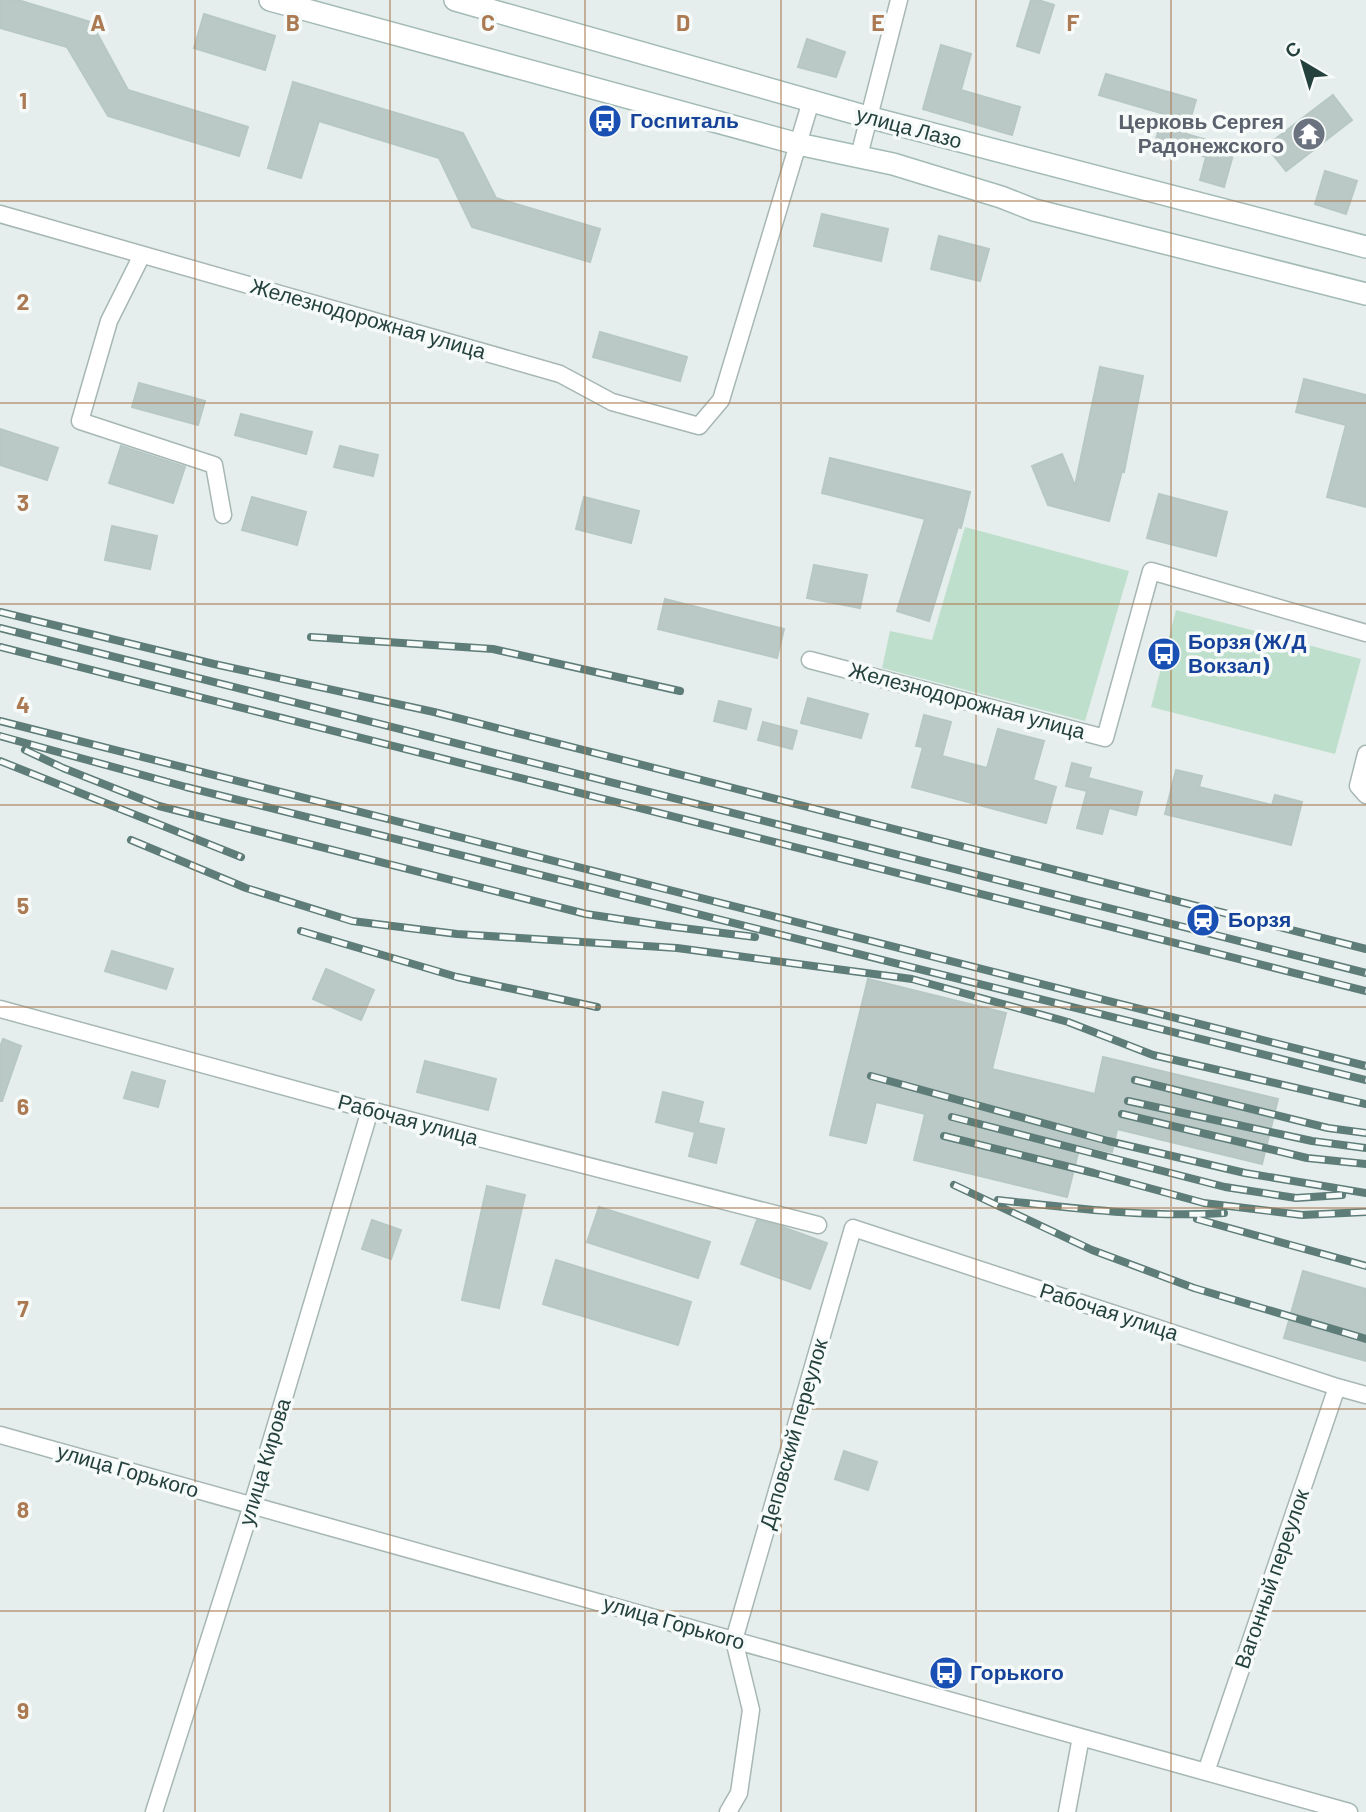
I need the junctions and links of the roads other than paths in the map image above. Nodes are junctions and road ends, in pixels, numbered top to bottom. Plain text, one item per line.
1 (270, 0) edge
2 (455, 0) edge
3 (899, 0) edge
4 (811, 101) junction
5 (868, 117) junction
6 (798, 144) junction
7 (859, 156) junction
8 (0, 214) edge
9 (1366, 247) edge
10 (142, 255) junction
11 (1366, 294) edge
12 (223, 516) dead end
13 (1366, 633) edge
14 (810, 660) dead end
15 (1366, 754) edge
16 (1362, 791) edge
17 (0, 1009) edge
18 (370, 1110) junction
19 (818, 1225) dead end
20 (853, 1228) joint
21 (1338, 1387) junction
22 (1366, 1395) edge
23 (0, 1435) edge
24 (252, 1505) junction
25 (734, 1640) junction
26 (1081, 1737) junction
27 (1206, 1772) junction
28 (154, 1812) edge
29 (728, 1812) edge
30 (1067, 1812) edge
31 (1349, 1812) edge

1 - 6 street
2 - 4 street, улица Лазо
3 - 5 street
4 - 5 street, улица Лазо
4 - 6 street
5 - 7 street
5 - 9 street, улица Лазо
6 - 7 street
6 - 10 street, Железнодорожная улица
7 - 11 street
8 - 10 street, Железнодорожная улица
10 - 12 street
13 - 14 street, Железнодорожная улица
15 - 16 street
17 - 18 street, Рабочая улица
18 - 19 street, Рабочая улица
18 - 24 street, улица Кирова
20 - 21 street, Рабочая улица
20 - 25 street, Деповский переулок
21 - 22 street, Рабочая улица
21 - 27 street, Вагонный переулок
23 - 24 street, улица Горького
24 - 25 street, улица Горького
24 - 28 street, улица Кирова
25 - 26 street, улица Горького
25 - 29 street
26 - 27 street, улица Горького
26 - 30 street
27 - 31 street, улица Горького

